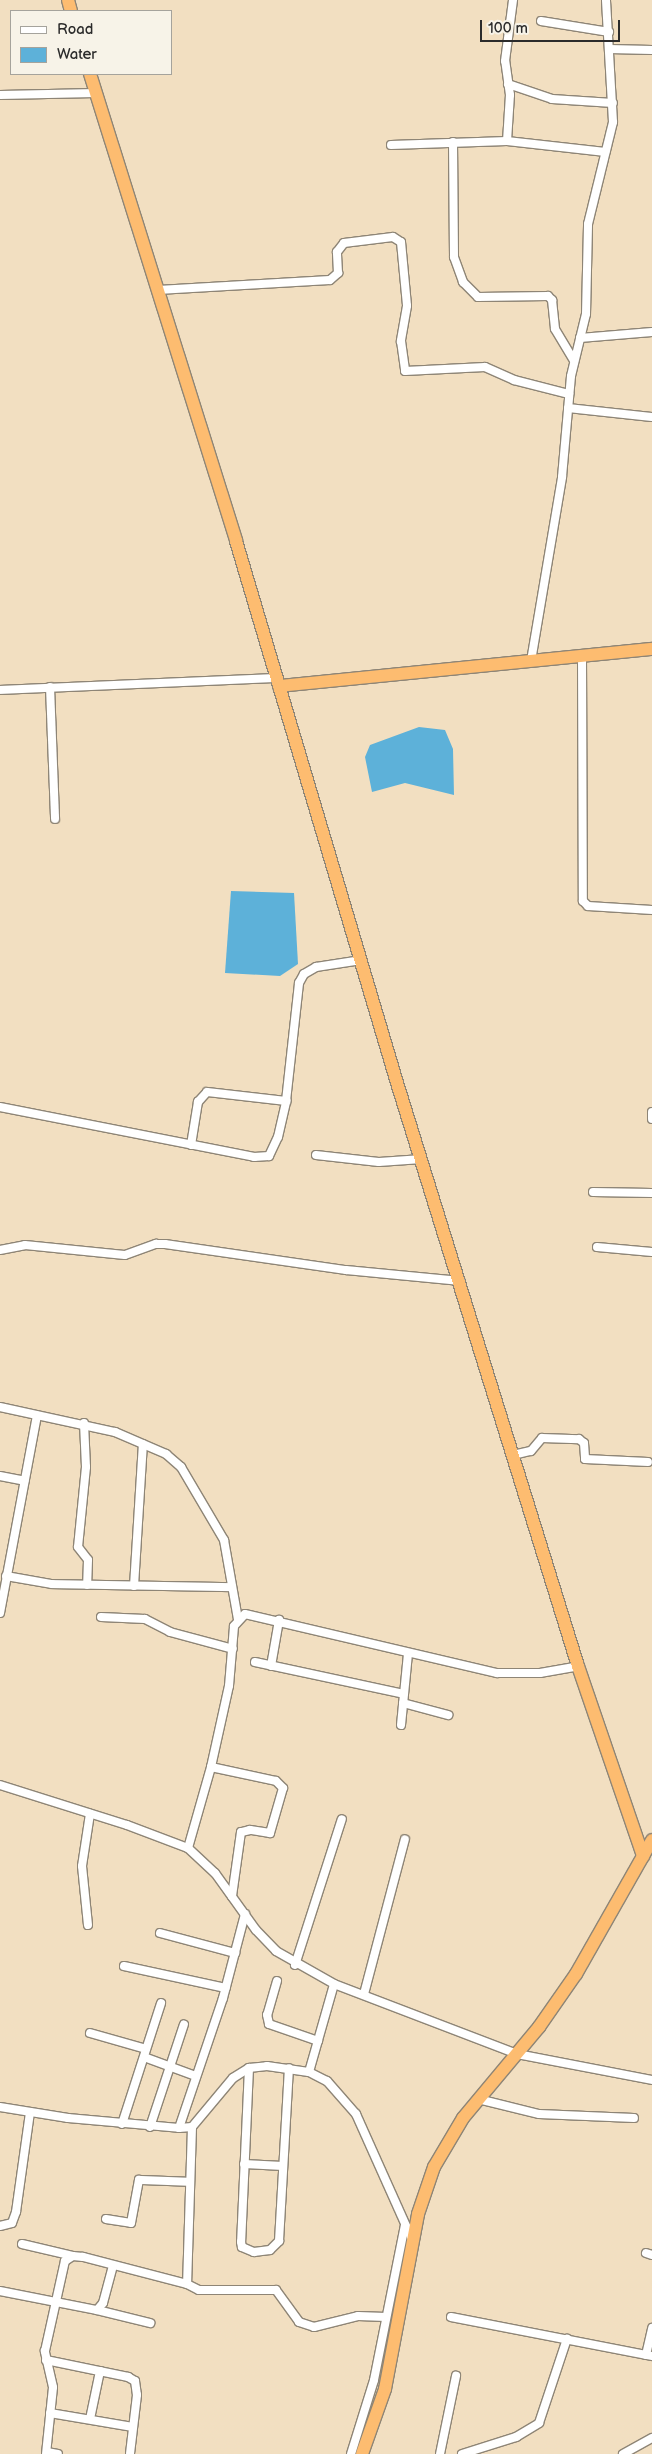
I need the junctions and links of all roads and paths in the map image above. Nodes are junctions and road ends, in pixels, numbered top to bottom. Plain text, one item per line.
1 (513, 0) edge
2 (606, 0) edge
3 (541, 21) dead end
4 (608, 32) junction
5 (609, 49) junction
6 (652, 50) edge
7 (90, 75) edge
8 (508, 84) junction
9 (96, 93) junction
10 (0, 96) edge
11 (613, 103) junction
12 (453, 142) junction
13 (507, 142) junction
14 (391, 145) dead end
15 (605, 152) junction
16 (158, 290) junction
17 (652, 332) edge
18 (580, 338) junction
19 (574, 361) junction
20 (569, 394) junction
21 (568, 408) junction
22 (652, 417) edge
23 (652, 649) edge
24 (582, 656) junction
25 (531, 661) junction
26 (278, 682) junction
27 (50, 686) junction
28 (0, 690) edge
29 (55, 819) dead end
30 (652, 910) edge
31 (362, 960) junction
32 (286, 1101) junction
33 (0, 1108) edge
34 (652, 1112) edge
35 (652, 1119) edge
36 (191, 1145) junction
37 (316, 1155) dead end
38 (422, 1159) junction
39 (593, 1192) dead end
40 (652, 1194) edge
41 (597, 1247) dead end
42 (0, 1250) edge
43 (652, 1252) edge
44 (460, 1281) junction
45 (0, 1407) edge
46 (37, 1415) junction
47 (84, 1423) junction
48 (143, 1444) junction
49 (513, 1455) junction
50 (648, 1462) dead end
51 (0, 1476) edge
52 (25, 1481) junction
53 (6, 1576) junction
54 (87, 1585) junction
55 (134, 1586) junction
56 (232, 1587) junction
57 (0, 1613) edge
58 (101, 1617) dead end
59 (238, 1619) junction
60 (279, 1620) junction
61 (233, 1649) junction
62 (408, 1653) junction
63 (255, 1662) dead end
64 (271, 1666) junction
65 (578, 1666) junction
66 (404, 1694) junction
67 (404, 1703) junction
68 (448, 1715) dead end
69 (401, 1725) dead end
70 (212, 1766) junction
71 (0, 1785) edge
72 (90, 1814) junction
73 (342, 1819) dead end
74 (405, 1839) dead end
75 (652, 1840) edge
76 (188, 1848) junction
77 (643, 1856) junction
78 (232, 1896) junction
79 (245, 1914) junction
80 (88, 1925) dead end
81 (160, 1933) dead end
82 (235, 1953) junction
83 (295, 1965) junction
84 (124, 1966) dead end
85 (277, 1981) dead end
86 (334, 1984) junction
87 (226, 1988) junction
88 (364, 1994) junction
89 (161, 2003) dead end
90 (184, 2024) dead end
91 (90, 2033) dead end
92 (318, 2042) junction
93 (145, 2053) junction
94 (517, 2054) junction
95 (170, 2066) junction
96 (249, 2068) junction
97 (289, 2068) junction
98 (310, 2072) junction
99 (196, 2076) junction
100 (652, 2080) edge
101 (478, 2099) junction
102 (0, 2107) edge
103 (30, 2112) junction
104 (634, 2118) dead end
105 (122, 2124) junction
106 (150, 2127) junction
107 (192, 2127) junction
108 (179, 2128) junction
109 (244, 2164) junction
110 (283, 2166) junction
111 (190, 2182) junction
112 (106, 2220) dead end
113 (405, 2225) junction
114 (0, 2226) edge
115 (413, 2242) junction
116 (22, 2244) dead end
117 (73, 2256) junction
118 (113, 2265) junction
119 (187, 2284) junction
120 (0, 2291) edge
121 (54, 2302) junction
122 (97, 2310) junction
123 (386, 2317) junction
124 (451, 2317) dead end
125 (150, 2323) dead end
126 (652, 2328) edge
127 (567, 2339) junction
128 (649, 2355) edge
129 (46, 2360) junction
130 (100, 2371) junction
131 (456, 2376) dead end
132 (50, 2414) junction
133 (90, 2419) junction
134 (133, 2427) junction
135 (652, 2438) edge
136 (46, 2453) edge
137 (58, 2454) edge
138 (130, 2454) edge
139 (351, 2454) edge
140 (362, 2454) edge
141 (440, 2454) edge
142 (462, 2454) edge
143 (624, 2454) edge

1 - 8 street
2 - 4 street
3 - 4 street
4 - 5 street
5 - 6 street
5 - 11 street
7 - 9 highway
8 - 11 street
8 - 13 street
9 - 10 street
9 - 16 highway
11 - 15 street
12 - 13 street
12 - 14 street
12 - 19 street
13 - 15 street
15 - 18 street
16 - 20 street
16 - 26 highway
17 - 18 street
18 - 19 street
19 - 20 street
20 - 21 street
21 - 22 street
21 - 25 street
23 - 24 highway
24 - 25 highway
24 - 30 street
25 - 26 highway
26 - 27 street
26 - 31 highway
27 - 28 street
27 - 29 street
31 - 32 street
31 - 38 highway
32 - 36 street
32 - 36 street
33 - 36 street
34 - 35 street
37 - 38 street
38 - 44 highway
39 - 40 street
41 - 43 street
42 - 44 street
44 - 49 highway
45 - 46 street
46 - 47 street
46 - 52 street
47 - 48 street
47 - 54 street
48 - 55 street
48 - 56 street
49 - 50 street
49 - 65 highway
51 - 52 street
52 - 53 street
53 - 54 street
53 - 57 street
54 - 55 street
55 - 56 street
56 - 59 street
58 - 61 street
59 - 60 street
59 - 61 street
60 - 62 street
60 - 64 street
61 - 70 street
62 - 65 street
62 - 66 street
63 - 64 street
64 - 66 street
65 - 77 highway
66 - 67 street
67 - 68 street
67 - 69 street
70 - 76 street
70 - 78 street
71 - 72 street
72 - 76 street
72 - 80 street
73 - 83 street
74 - 88 street
75 - 77 highway
76 - 78 street
77 - 94 highway
78 - 79 street
79 - 82 street
79 - 83 street
81 - 82 street
82 - 87 street
83 - 86 street
84 - 87 street
85 - 92 street
86 - 88 street
86 - 92 street
87 - 99 street
88 - 94 street
89 - 93 street
90 - 95 street
91 - 93 street
92 - 98 street
93 - 95 street
93 - 105 street
94 - 100 street
94 - 101 highway
95 - 99 street
95 - 106 street
96 - 97 street
96 - 107 street
96 - 109 street
97 - 98 street
97 - 110 street
98 - 113 street
99 - 108 street
101 - 104 street
101 - 115 highway
102 - 103 street
103 - 105 street
103 - 114 street
105 - 106 street
106 - 108 street
107 - 108 street
107 - 111 street
109 - 110 street
109 - 110 street
111 - 112 street
111 - 119 street
113 - 115 street
113 - 123 street
115 - 140 highway
116 - 117 street
117 - 118 street
117 - 121 street
118 - 119 street
118 - 122 street
119 - 123 street
120 - 121 street
121 - 122 street
121 - 129 street
122 - 125 street
123 - 139 street
124 - 127 street
126 - 128 street
127 - 128 street
127 - 142 street
129 - 130 street
129 - 132 street
130 - 133 street
130 - 134 street
131 - 141 street
132 - 133 street
132 - 136 street
133 - 134 street
134 - 138 street
135 - 143 street
136 - 137 street

